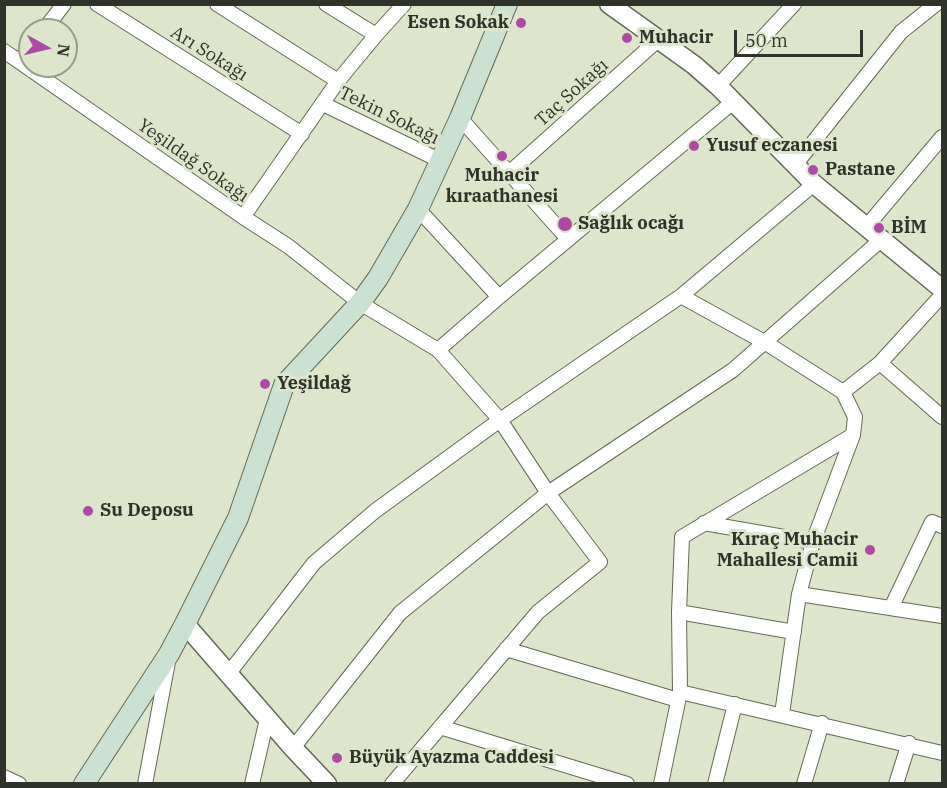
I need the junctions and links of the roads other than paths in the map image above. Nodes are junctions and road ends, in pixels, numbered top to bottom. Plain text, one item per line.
1 (64, 4) edge
2 (97, 4) edge
3 (217, 4) edge
4 (326, 4) edge
5 (404, 4) edge
6 (507, 4) edge
7 (609, 4) edge
8 (936, 4) edge
9 (789, 6) edge
10 (53, 18) edge
11 (376, 35) junction
12 (659, 39) junction
13 (4, 51) edge
14 (18, 60) edge
15 (43, 78) edge
16 (338, 81) junction
17 (718, 86) junction
18 (734, 102) junction
19 (323, 104) junction
20 (460, 118) junction
21 (302, 134) junction
22 (942, 137) edge
23 (439, 160) junction
24 (795, 165) junction
25 (509, 173) junction
26 (814, 184) junction
27 (418, 209) junction
28 (243, 217) junction
29 (867, 226) junction
30 (568, 239) junction
31 (882, 239) junction
32 (942, 289) edge
33 (942, 295) edge
34 (681, 296) junction
35 (499, 297) junction
36 (360, 303) junction
37 (765, 343) junction
38 (438, 350) junction
39 (880, 363) junction
40 (843, 392) junction
41 (942, 417) edge
42 (500, 420) junction
43 (853, 435) junction
44 (549, 493) junction
45 (705, 523) junction
46 (937, 524) edge
47 (813, 542) junction
48 (799, 594) junction
49 (891, 608) junction
50 (679, 612) junction
51 (942, 616) edge
52 (185, 624) junction
53 (794, 632) junction
54 (506, 649) junction
55 (169, 654) junction
56 (229, 673) junction
57 (679, 696) junction
58 (735, 704) junction
59 (782, 714) junction
60 (267, 719) junction
61 (822, 723) junction
62 (440, 727) junction
63 (909, 744) junction
64 (293, 748) junction
65 (942, 753) edge
66 (4, 777) edge
67 (19, 783) edge
68 (84, 783) edge
69 (145, 783) edge
70 (252, 783) edge
71 (327, 783) edge
72 (392, 783) edge
73 (627, 783) edge
74 (661, 783) edge
75 (715, 783) edge
76 (804, 783) edge
77 (896, 783) edge

1 - 10 street
2 - 21 street, Arı Sokağı
3 - 16 street
4 - 11 street
5 - 11 street
6 - 20 main road
7 - 12 street
8 - 24 street
9 - 17 street
11 - 16 street
12 - 17 street
12 - 25 street, Taç Sokağı
13 - 14 street, Yeşildağ Sokağı
15 - 28 street, Yeşildağ Sokağı
16 - 19 street
17 - 18 street
18 - 24 street
18 - 30 street
19 - 21 street
19 - 23 street, Tekin Sokağı
20 - 23 main road
20 - 25 street
21 - 28 street
22 - 29 street
23 - 27 main road
24 - 26 street
25 - 30 street
26 - 29 street
26 - 34 street
27 - 35 street
27 - 36 main road
28 - 36 street, Yeşildağ Sokağı
29 - 31 street
30 - 35 street
31 - 32 street
31 - 37 street
33 - 39 street
34 - 37 street
34 - 42 street
35 - 38 street
36 - 38 street, Yeşildağ Sokağı
36 - 52 main road
37 - 40 street
37 - 44 street
38 - 42 street, Yeşildağ Sokağı
39 - 40 street
39 - 41 street
40 - 43 street
42 - 44 street, Yeşildağ Sokağı
42 - 56 street
43 - 45 street
43 - 47 street
44 - 54 street, Yeşildağ Sokağı
44 - 64 street
45 - 47 street
45 - 50 street
46 - 49 street
47 - 48 street
48 - 49 street
48 - 53 street
49 - 51 street
50 - 53 street
50 - 57 street
52 - 55 main road
52 - 56 street
53 - 59 street
54 - 57 street
54 - 62 street
55 - 68 main road
55 - 69 street
56 - 60 street
57 - 58 street
57 - 74 street
58 - 59 street
58 - 75 street
59 - 61 street
60 - 64 street
60 - 70 street
61 - 63 street
61 - 76 street
62 - 72 street
62 - 73 street
63 - 65 street
63 - 77 street
64 - 71 street
66 - 67 street

